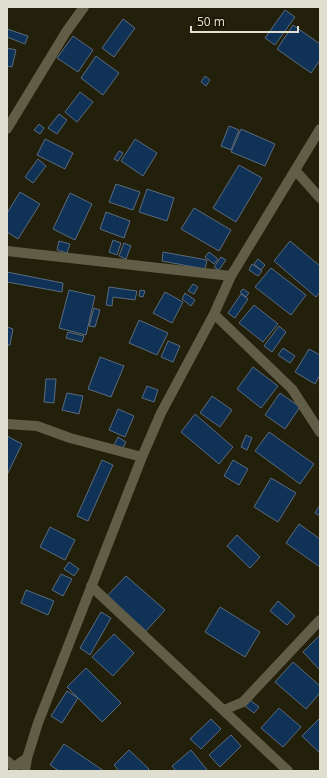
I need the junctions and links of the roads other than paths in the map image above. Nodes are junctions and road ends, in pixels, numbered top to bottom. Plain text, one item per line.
1 (84, 7) edge
2 (11, 114) edge
3 (7, 129) edge
4 (320, 129) edge
5 (295, 170) junction
6 (320, 198) edge
7 (7, 251) edge
8 (230, 276) junction
9 (214, 314) junction
10 (7, 424) edge
11 (320, 432) edge
12 (142, 457) junction
13 (91, 586) junction
14 (320, 620) edge
15 (224, 710) junction
16 (27, 758) junction
17 (7, 761) edge
18 (25, 771) edge
19 (288, 771) edge

1 - 2 street
2 - 3 street
4 - 5 street
5 - 6 street
5 - 8 street
7 - 8 street
8 - 9 street
9 - 11 street
9 - 12 street
10 - 12 street
12 - 13 street
13 - 15 street
13 - 16 street
14 - 15 street
15 - 19 street
16 - 17 street
16 - 18 street

